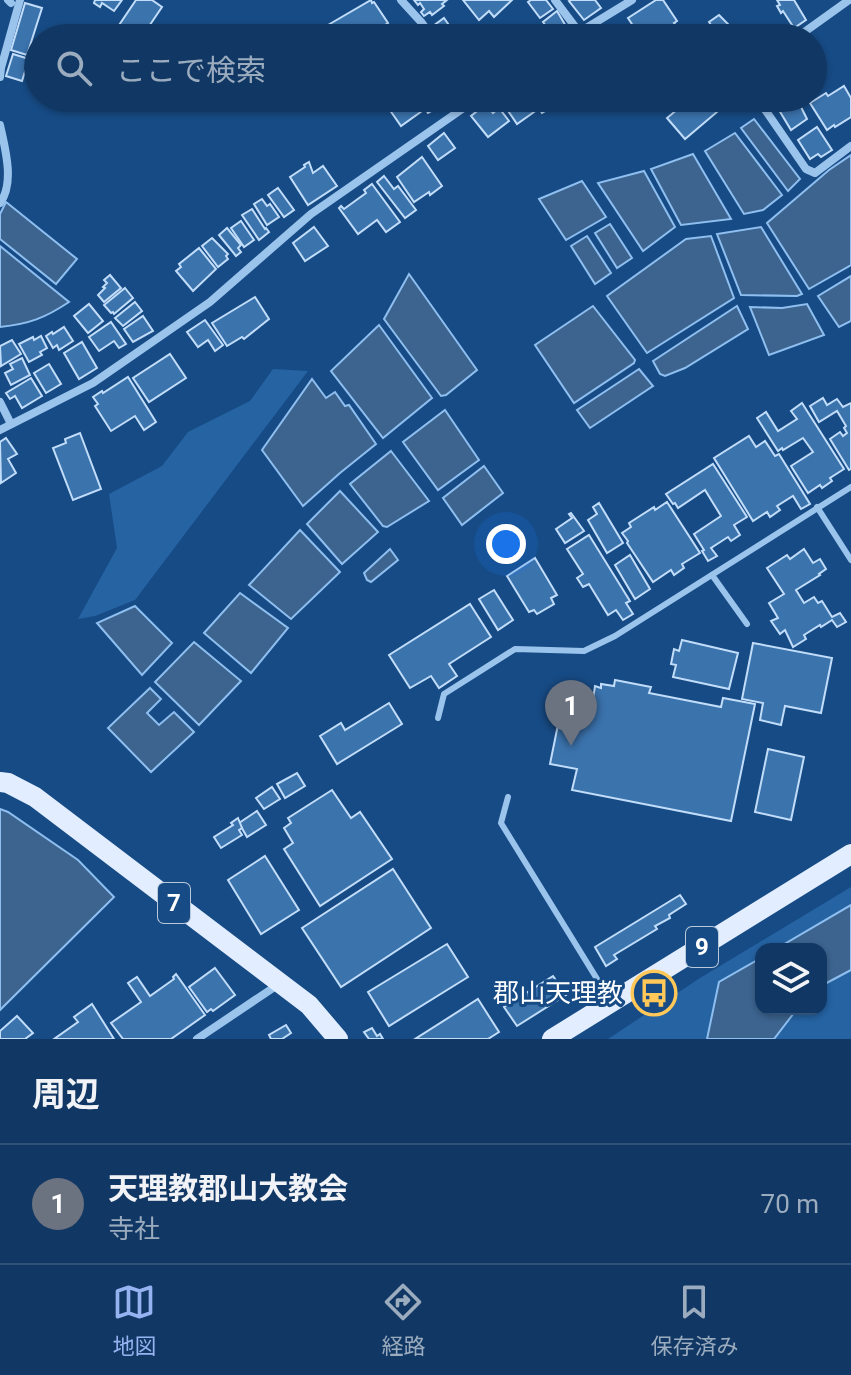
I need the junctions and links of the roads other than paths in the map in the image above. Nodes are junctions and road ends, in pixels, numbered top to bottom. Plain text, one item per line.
1 (401, 0) edge
2 (555, 0) edge
3 (632, 0) edge
4 (849, 0) edge
5 (13, 1) edge
6 (423, 24) edge
7 (573, 24) edge
8 (592, 24) edge
9 (816, 24) edge
10 (0, 77) edge
11 (457, 112) edge
12 (767, 112) edge
13 (0, 125) edge
14 (851, 146) edge
15 (0, 203) edge
16 (0, 402) edge
17 (11, 424) junction
18 (0, 430) edge
19 (851, 487) edge
20 (817, 507) junction
21 (851, 560) edge
22 (712, 575) junction
23 (747, 624) dead end
24 (438, 718) dead end
25 (0, 782) edge
26 (508, 797) dead end
27 (851, 854) edge
28 (281, 983) junction
29 (611, 1003) junction
30 (197, 1039) edge
31 (338, 1039) edge
32 (552, 1039) edge

1 - 6 street
2 - 7 street
3 - 8 street
4 - 9 street
5 - 10 street
11 - 17 street
12 - 14 street
13 - 15 street
16 - 17 street
17 - 18 street
19 - 20 lane
20 - 21 lane
20 - 22 lane
22 - 23 lane
22 - 24 lane
25 - 28 main road, 7
26 - 29 lane
27 - 29 main road, 9
28 - 30 street
28 - 31 main road, 7
29 - 32 main road, 9

